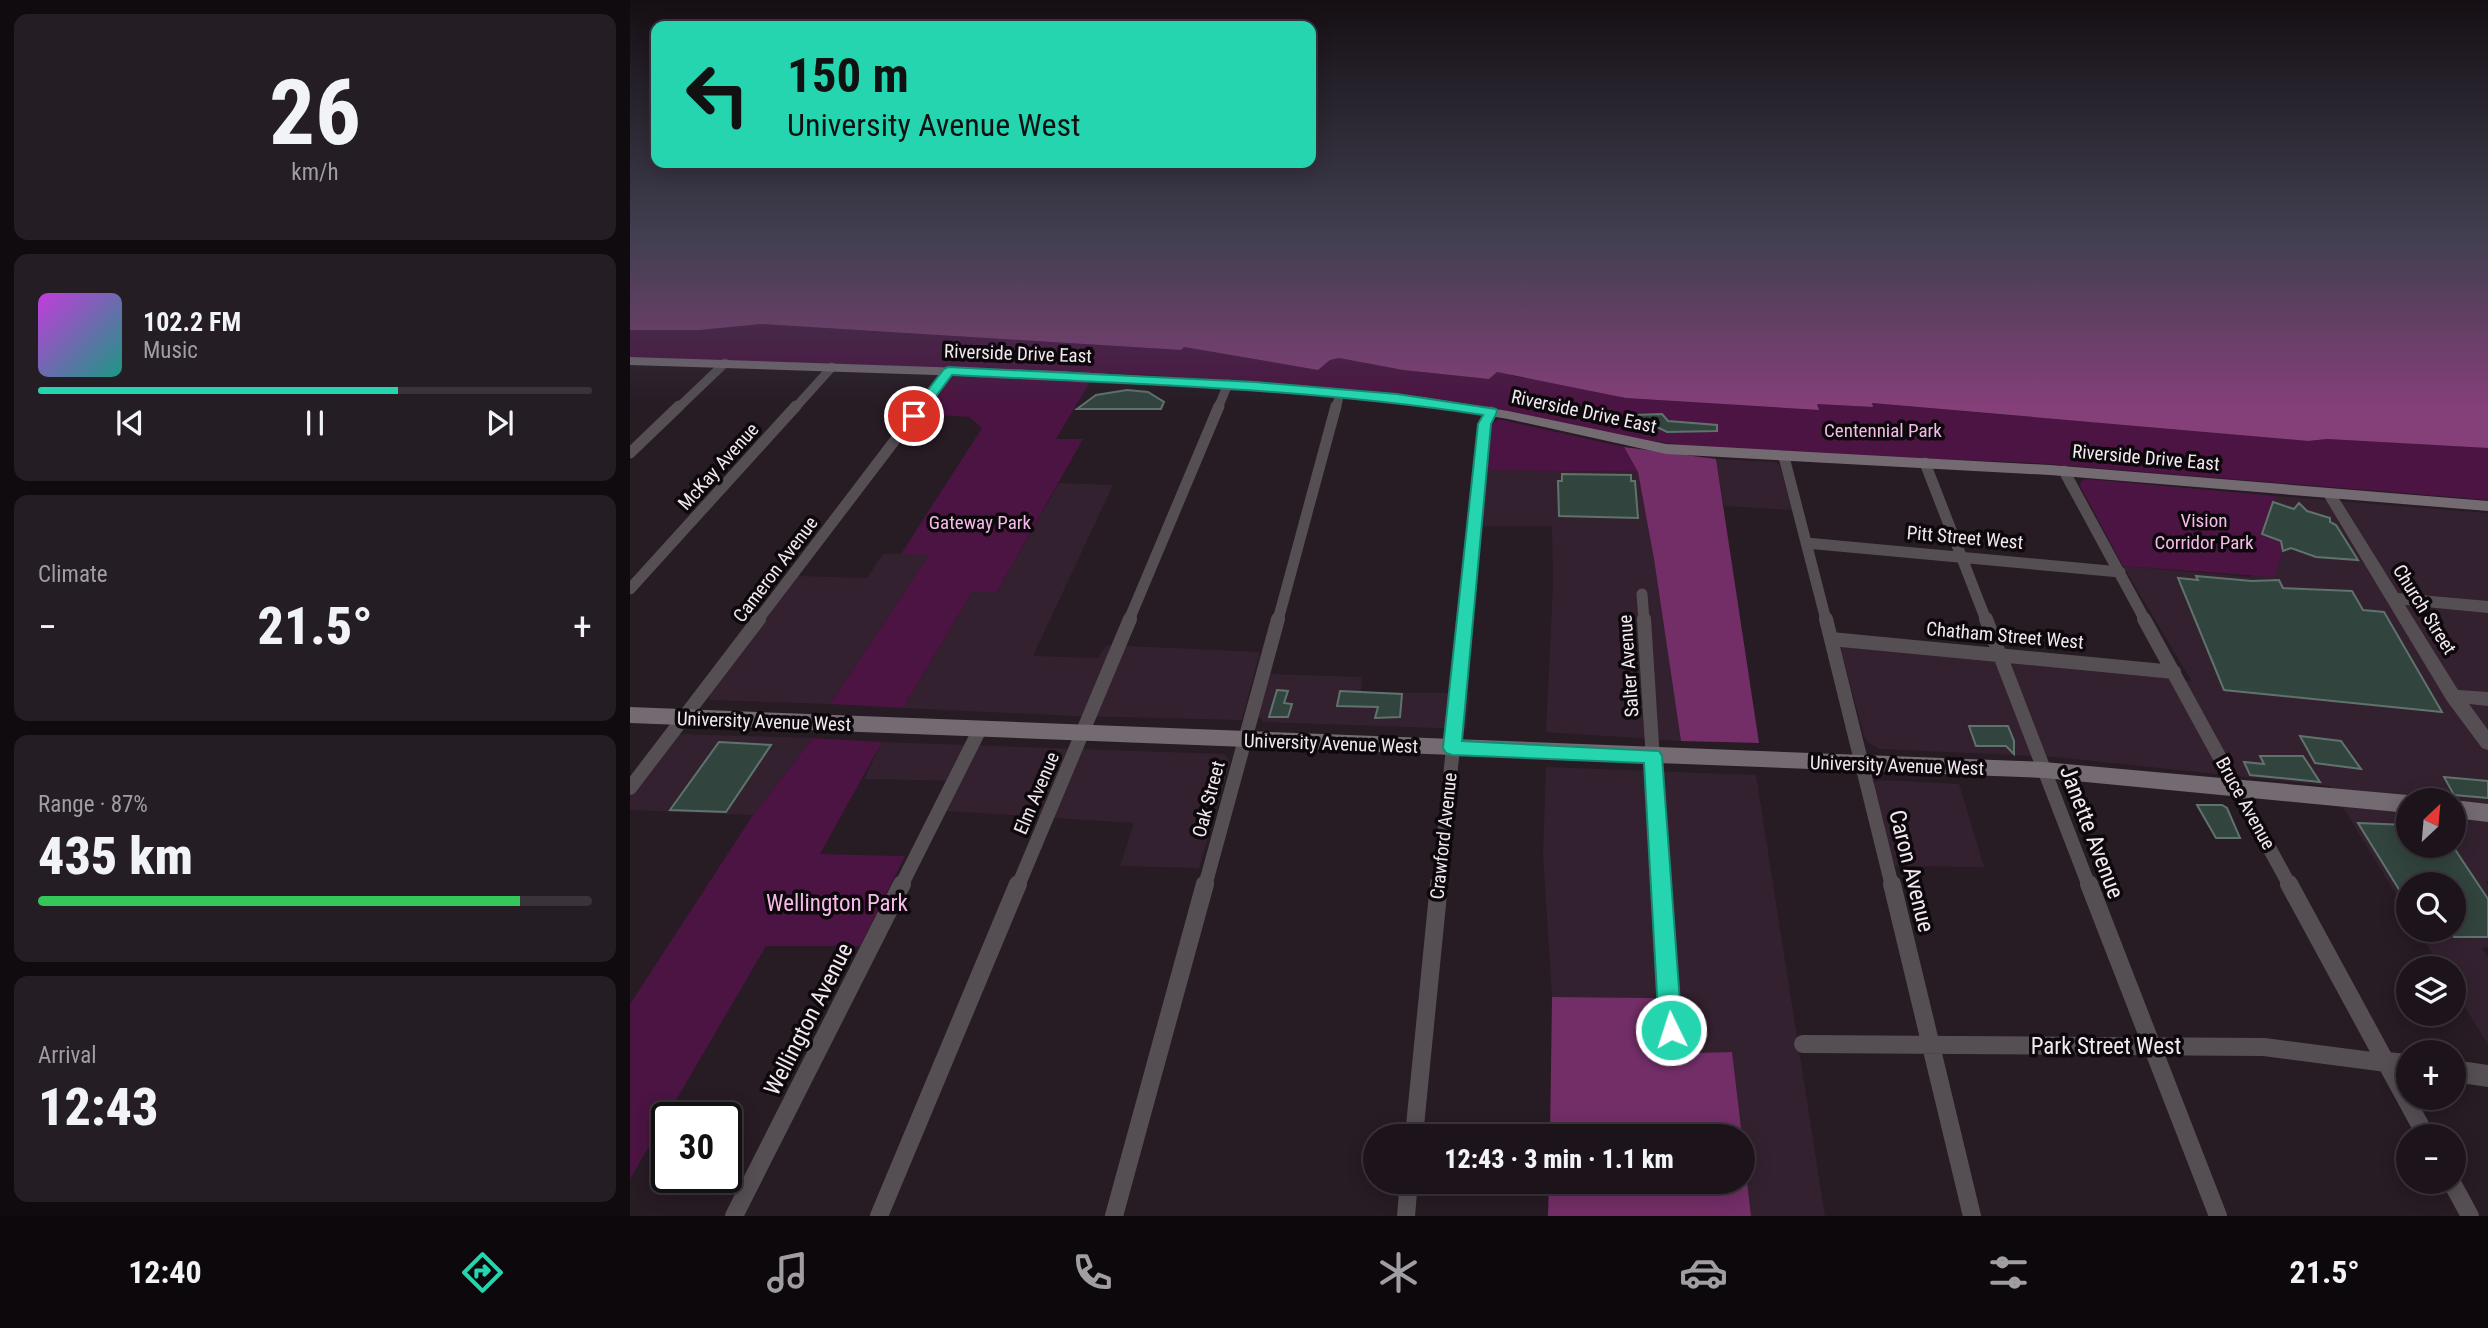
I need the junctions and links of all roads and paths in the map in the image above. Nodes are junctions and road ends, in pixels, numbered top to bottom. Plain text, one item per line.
1 (630, 361) edge
2 (725, 363) junction
3 (832, 367) junction
4 (948, 371) junction
5 (1228, 384) junction
6 (1340, 393) junction
7 (1491, 412) junction
8 (630, 453) edge
9 (1784, 457) junction
10 (1925, 463) junction
11 (2064, 471) junction
12 (2330, 495) junction
13 (2488, 506) edge
14 (1806, 543) junction
15 (1962, 558) junction
16 (2120, 572) junction
17 (630, 589) edge
18 (1642, 594) dead end
19 (2393, 598) junction
20 (2488, 607) edge
21 (1831, 639) junction
22 (1999, 655) junction
23 (2174, 672) junction
24 (2453, 696) junction
25 (2488, 699) edge
26 (630, 715) edge
27 (684, 718) junction
28 (980, 729) junction
29 (1082, 733) junction
30 (1245, 740) junction
31 (2488, 743) edge
32 (1452, 748) junction
33 (1653, 756) junction
34 (1863, 764) junction
35 (2044, 770) junction
36 (2237, 786) junction
37 (630, 788) edge
38 (2396, 803) edge
39 (2466, 810) edge
40 (2488, 813) edge
41 (1671, 1030) dead end
42 (1803, 1044) dead end
43 (1931, 1045) junction
44 (2152, 1046) junction
45 (2396, 1061) edge
46 (2396, 1064) edge
47 (2466, 1073) edge
48 (2488, 1076) edge
49 (1415, 1124) edge
50 (1408, 1194) edge
51 (2458, 1194) edge
52 (734, 1216) edge
53 (879, 1216) edge
54 (1114, 1216) edge
55 (1406, 1216) edge
56 (1972, 1216) edge
57 (2218, 1216) edge
58 (2470, 1216) edge

1 - 2 main road, Riverside Drive East
2 - 3 main road, Riverside Drive East
2 - 8 street
3 - 4 main road, Riverside Drive East
3 - 17 street, McKay Avenue
4 - 5 main road, Riverside Drive East
4 - 27 street, Cameron Avenue
5 - 6 main road, Riverside Drive East
5 - 29 street, Elm Avenue
6 - 7 main road, Riverside Drive East
6 - 30 street, Oak Street
7 - 9 main road, Riverside Drive East
7 - 32 street, Crawford Avenue
9 - 10 main road, Riverside Drive East
9 - 14 street, Caron Avenue
10 - 11 main road, Riverside Drive East
10 - 15 street, Janette Avenue
11 - 12 main road, Riverside Drive East
11 - 16 street, Bruce Avenue
12 - 13 main road, Riverside Drive East
12 - 19 street, Church Street
14 - 15 street, Pitt Street West
14 - 21 street, Caron Avenue
15 - 16 street, Pitt Street West
15 - 22 street, Janette Avenue
16 - 23 street, Bruce Avenue
18 - 33 street, Salter Avenue
19 - 20 street
19 - 24 street, Church Street
21 - 22 street, Chatham Street West
21 - 34 street, Caron Avenue
22 - 23 street, Chatham Street West
22 - 35 street, Janette Avenue
23 - 36 street, Bruce Avenue
24 - 25 street
24 - 31 street, Church Street
26 - 27 main road, University Avenue West
27 - 28 main road, University Avenue West
27 - 37 street, Cameron Avenue
28 - 29 main road, University Avenue West
28 - 52 street, Wellington Avenue
29 - 30 main road, University Avenue West
29 - 53 street, Elm Avenue
30 - 32 main road, University Avenue West
30 - 54 street, Oak Street
32 - 33 main road, University Avenue West
32 - 49 street, Crawford Avenue
33 - 34 main road, University Avenue West
33 - 41 street, Salter Avenue
34 - 35 main road, University Avenue West
34 - 43 street, Caron Avenue
35 - 36 main road, University Avenue West
35 - 44 street, Janette Avenue
36 - 38 main road, University Avenue West
36 - 45 street, Bruce Avenue
39 - 40 main road
42 - 43 street, Park Street West
43 - 44 street, Park Street West
43 - 56 street, Caron Avenue
44 - 46 street, Park Street West
44 - 57 street, Janette Avenue
47 - 48 street
50 - 55 street
51 - 58 street

